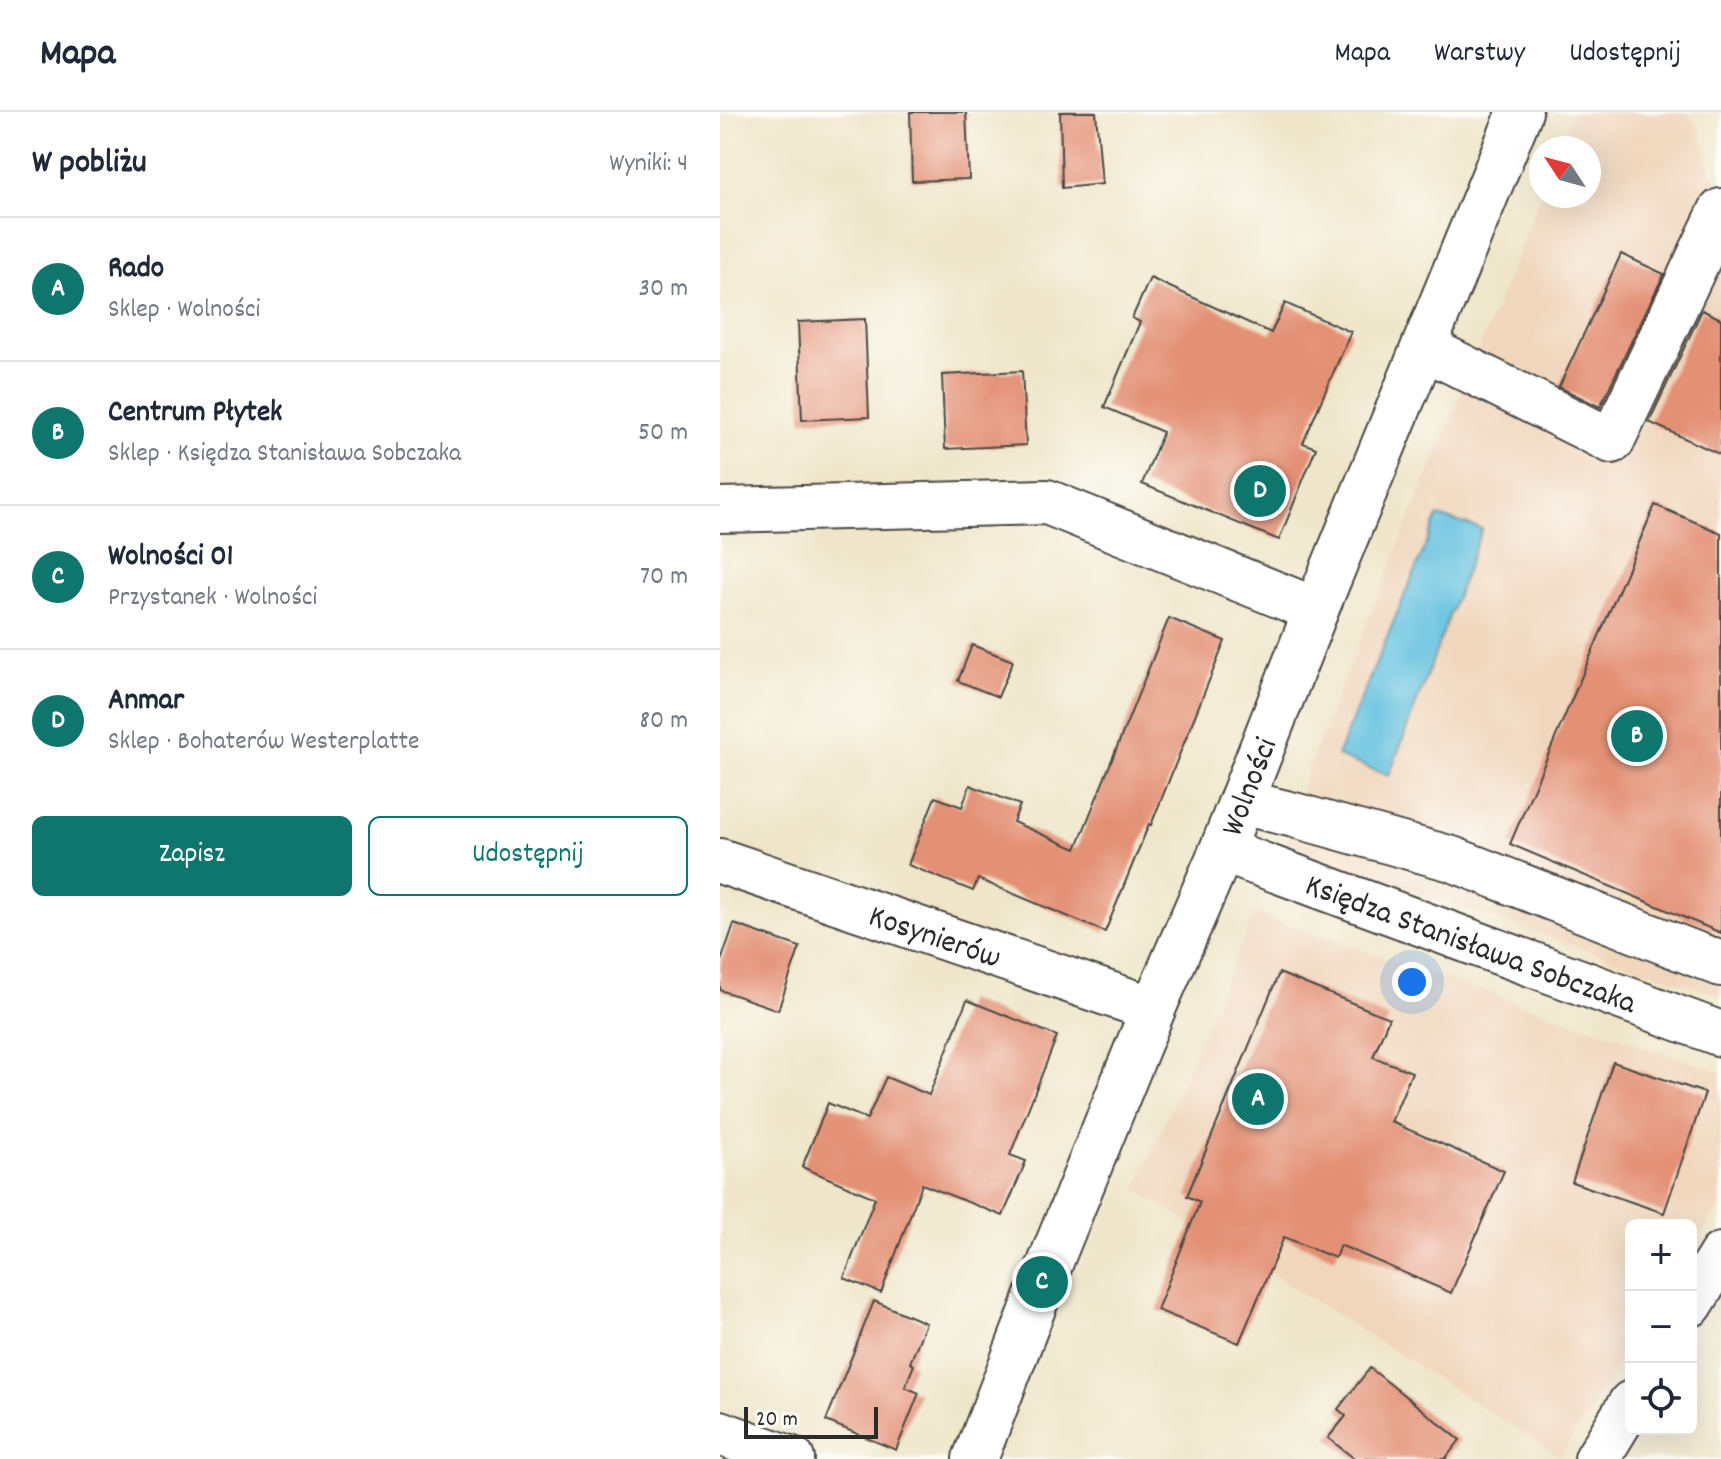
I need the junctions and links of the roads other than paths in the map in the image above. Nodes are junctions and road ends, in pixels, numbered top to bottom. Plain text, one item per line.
1 (1520, 112) edge
2 (1721, 211) edge
3 (1425, 348) junction
4 (720, 510) edge
5 (1316, 610) junction
6 (1241, 802) junction
7 (1222, 850) junction
8 (720, 861) edge
9 (1721, 964) edge
10 (1153, 1009) junction
11 (1721, 1034) edge
12 (1721, 1255) edge
13 (1697, 1294) edge
14 (1625, 1413) edge
15 (720, 1433) edge
16 (792, 1459) edge
17 (975, 1459) edge
18 (1597, 1459) edge

1 - 3 street, Wolności
2 - 3 street
3 - 5 street, Wolności
4 - 5 street
5 - 6 street, Wolności
6 - 7 street, Wolności
6 - 9 street
7 - 10 street, Wolności
7 - 11 street, Księdza Stanisława Sobczaka
8 - 10 street, Kosynierów
10 - 17 street, Wolności
12 - 13 street
14 - 18 street
15 - 16 street

